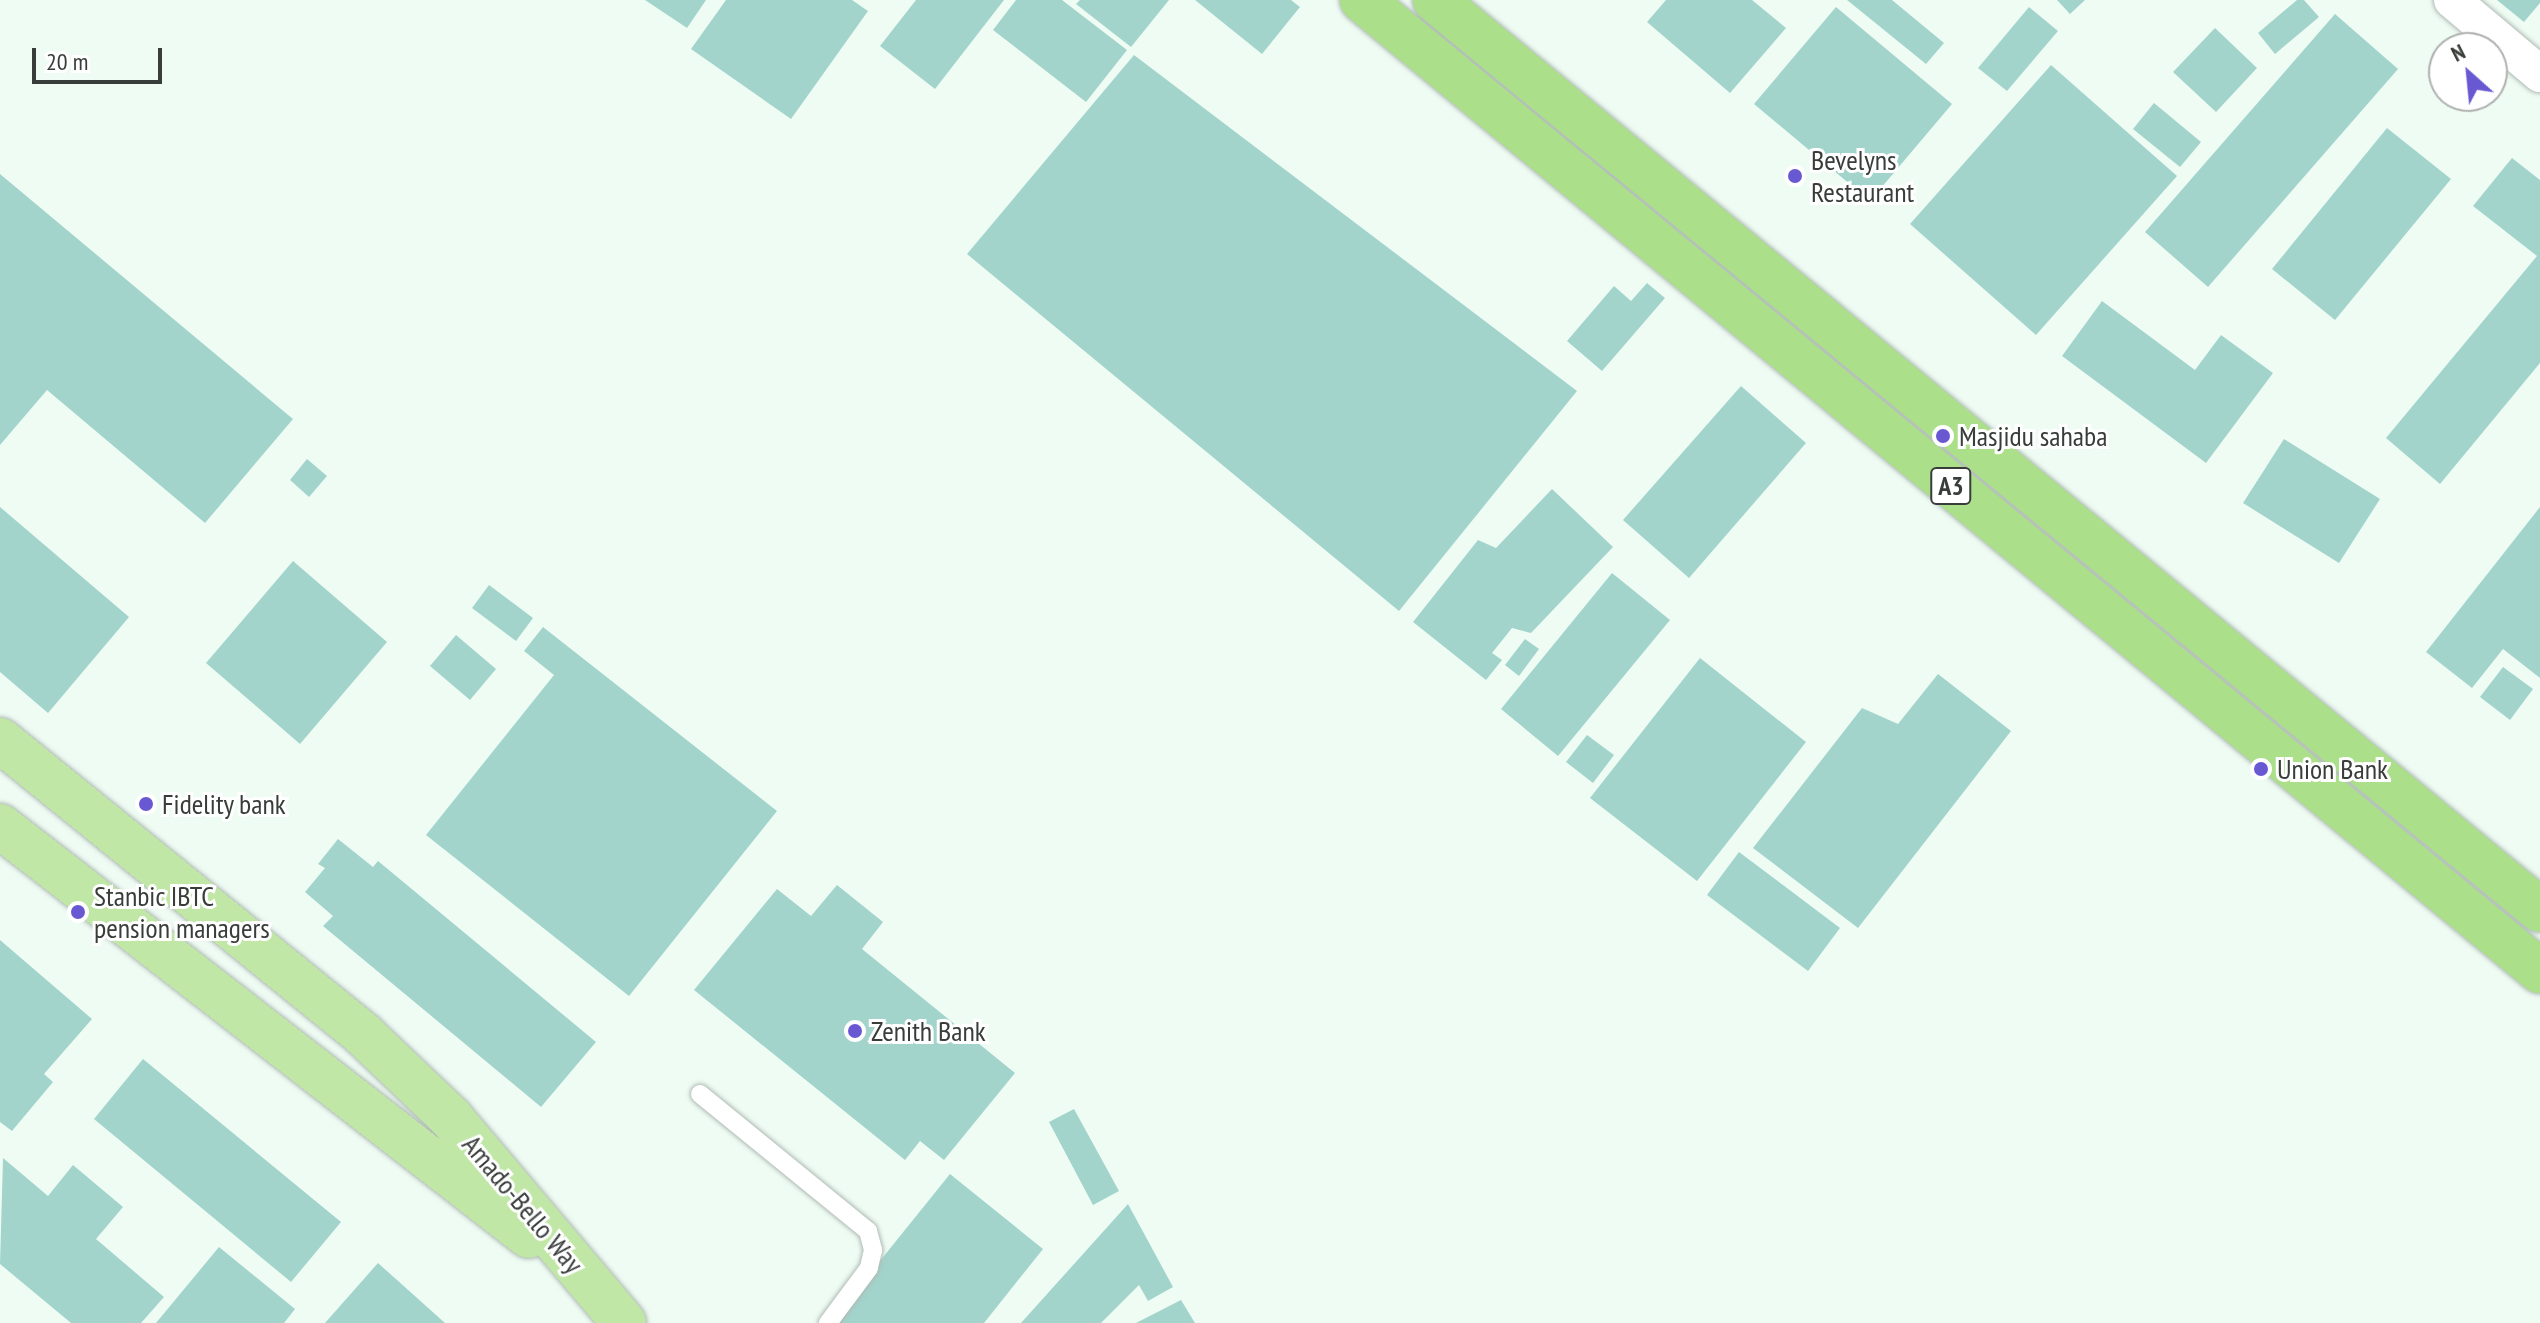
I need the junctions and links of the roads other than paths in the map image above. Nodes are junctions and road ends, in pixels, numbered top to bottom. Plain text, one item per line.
1 (1362, 0) edge
2 (1435, 0) edge
3 (2452, 0) edge
4 (2540, 74) edge
5 (0, 740) edge
6 (0, 826) edge
7 (2540, 910) edge
8 (2540, 971) edge
9 (700, 1094) dead end
10 (587, 1282) junction
11 (624, 1323) edge
12 (828, 1323) edge

1 - 8 highway, A3
2 - 7 highway, A3
3 - 4 street
5 - 10 main road, Amado-Bello Way
6 - 10 main road, Amado-Bello Way
9 - 12 lane
10 - 11 main road

